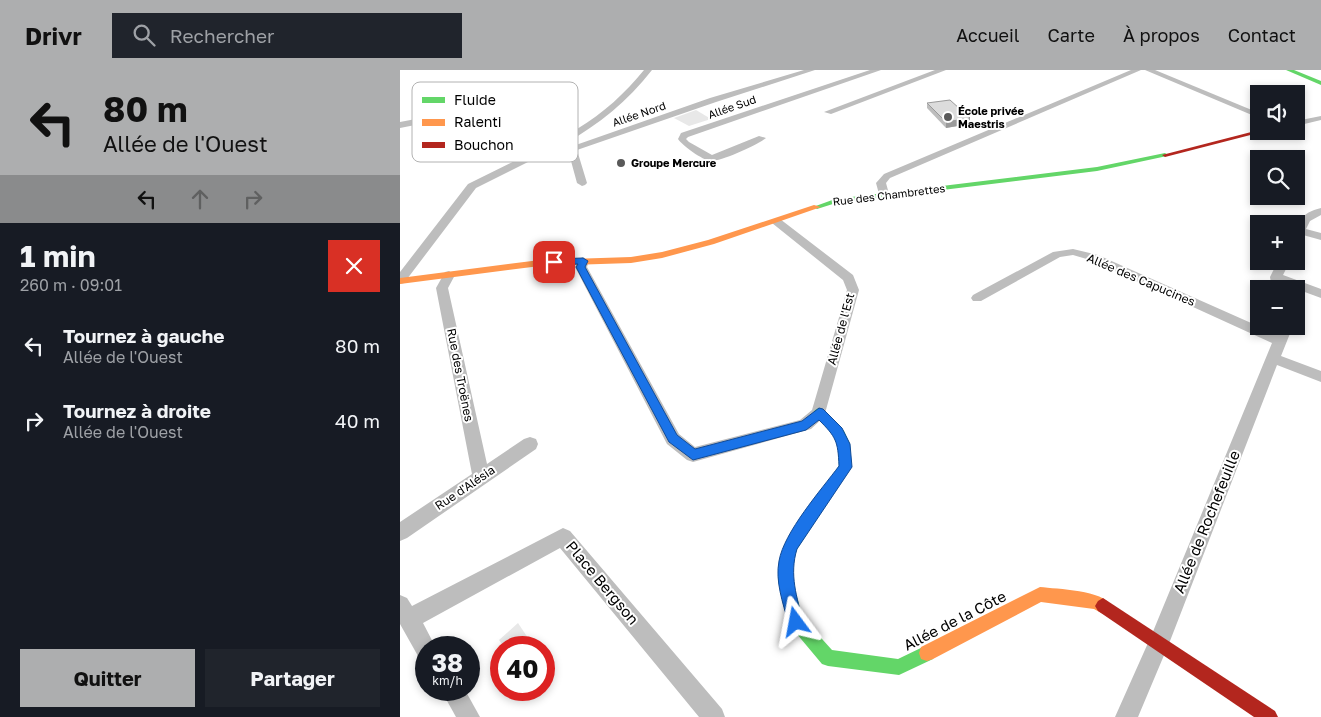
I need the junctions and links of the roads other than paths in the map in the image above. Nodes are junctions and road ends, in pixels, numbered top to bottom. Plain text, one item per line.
1 (812, 70) edge
2 (877, 70) edge
3 (942, 70) edge
4 (1137, 70) edge
5 (1149, 70) edge
6 (1289, 70) edge
7 (649, 71) edge
8 (1321, 83) edge
9 (713, 100) junction
10 (734, 111) junction
11 (828, 112) dead end
12 (1250, 112) edge
13 (1321, 118) edge
14 (1311, 121) junction
15 (1305, 122) edge
16 (1321, 125) edge
17 (578, 131) edge
18 (581, 132) junction
19 (578, 134) edge
20 (1250, 134) edge
21 (762, 138) dead end
22 (578, 147) edge
23 (522, 162) edge
24 (576, 162) edge
25 (582, 183) dead end
26 (884, 194) junction
27 (1321, 212) edge
28 (776, 221) junction
29 (1305, 221) edge
30 (1305, 235) edge
31 (1321, 237) edge
32 (583, 261) junction
33 (449, 275) junction
34 (400, 280) edge
35 (1305, 290) edge
36 (1321, 294) edge
37 (977, 298) dead end
38 (1250, 321) edge
39 (1281, 335) edge
40 (1273, 358) junction
41 (1321, 377) edge
42 (819, 413) junction
43 (530, 444) dead end
44 (480, 478) junction
45 (400, 532) edge
46 (404, 612) edge
47 (419, 636) edge
48 (1159, 641) junction
49 (459, 701) edge
50 (468, 717) edge
51 (714, 717) edge
52 (1126, 717) edge
53 (1269, 717) edge

1 - 9 street, Allée Nord
2 - 10 street, Allée Sud
3 - 11 street
4 - 26 street
5 - 12 street
6 - 8 street
7 - 18 street
9 - 10 street
9 - 22 street, Allée Nord
10 - 21 street, Allée Sud
13 - 14 street
14 - 15 street
14 - 16 street
17 - 18 street
18 - 19 street
20 - 26 street, Rue des Chambrettes
23 - 34 street
24 - 25 street
26 - 28 street, Rue des Chambrettes
27 - 29 street
28 - 32 street, Rue des Chambrettes
28 - 42 street, Allée de l'Est
30 - 31 street
32 - 33 street, Rue des Chambrettes
32 - 42 street
33 - 34 street, Rue des Chambrettes
33 - 44 street, Rue des Troënes
35 - 36 street
37 - 38 street, Allée des Capucines
39 - 40 street, Allée de Rochefeuille
40 - 41 street
40 - 48 street, Allée de Rochefeuille
42 - 48 street, Allée de la Côte
43 - 44 street, Rue d'Alésia
44 - 45 street, Rue d'Alésia
46 - 47 street, Place Bergson
46 - 51 street, Place Bergson
48 - 52 street, Allée de Rochefeuille
48 - 53 street, Allée de la Côte
49 - 50 street

